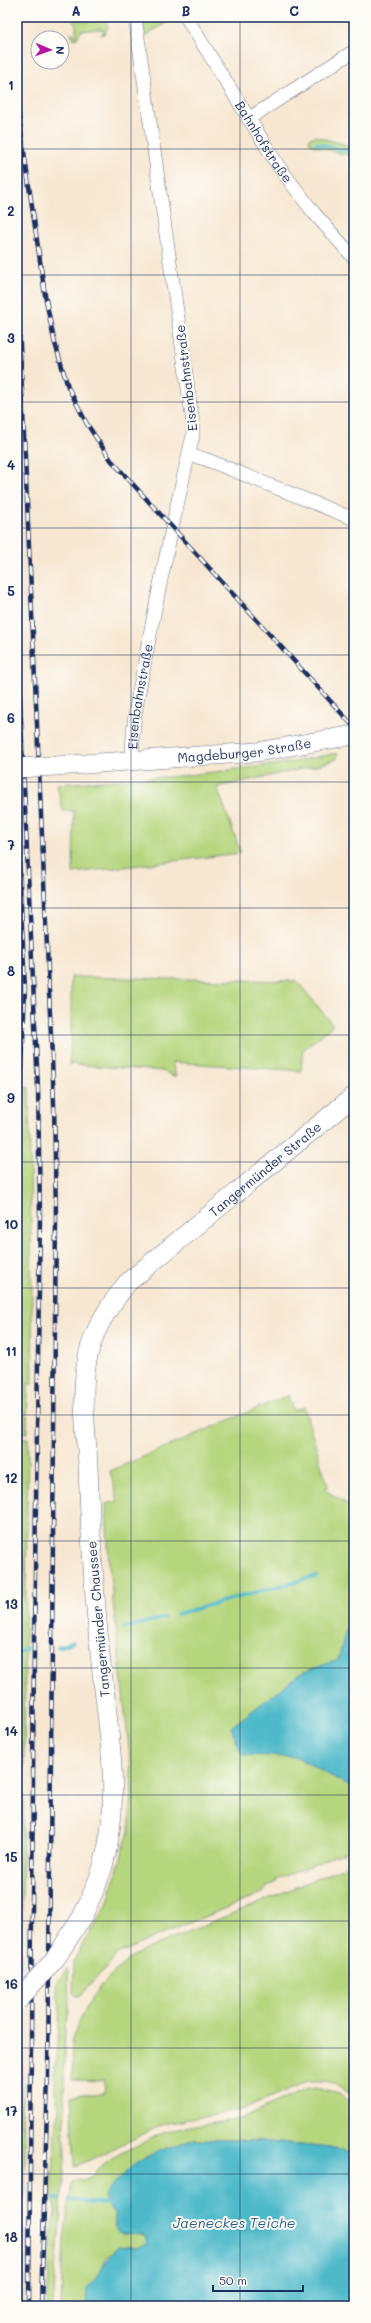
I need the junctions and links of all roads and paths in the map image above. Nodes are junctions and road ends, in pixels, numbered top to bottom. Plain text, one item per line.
1 (135, 17) edge
2 (186, 17) edge
3 (354, 51) edge
4 (248, 119) junction
5 (354, 258) edge
6 (189, 455) junction
7 (354, 519) edge
8 (354, 735) edge
9 (133, 761) junction
10 (17, 768) edge
11 (354, 1096) edge
12 (175, 1242) joint
13 (17, 2001) edge

1 - 6 street, Eisenbahnstraße
2 - 4 street, Bahnhofstraße
3 - 4 street
4 - 5 street, Bahnhofstraße
6 - 7 street
6 - 9 street, Eisenbahnstraße
8 - 9 main road, Magdeburger Straße
9 - 10 main road, Magdeburger Straße, bridge
11 - 12 main road, Tangermünder Straße
12 - 13 main road, Tangermünder Chaussee, bridge

